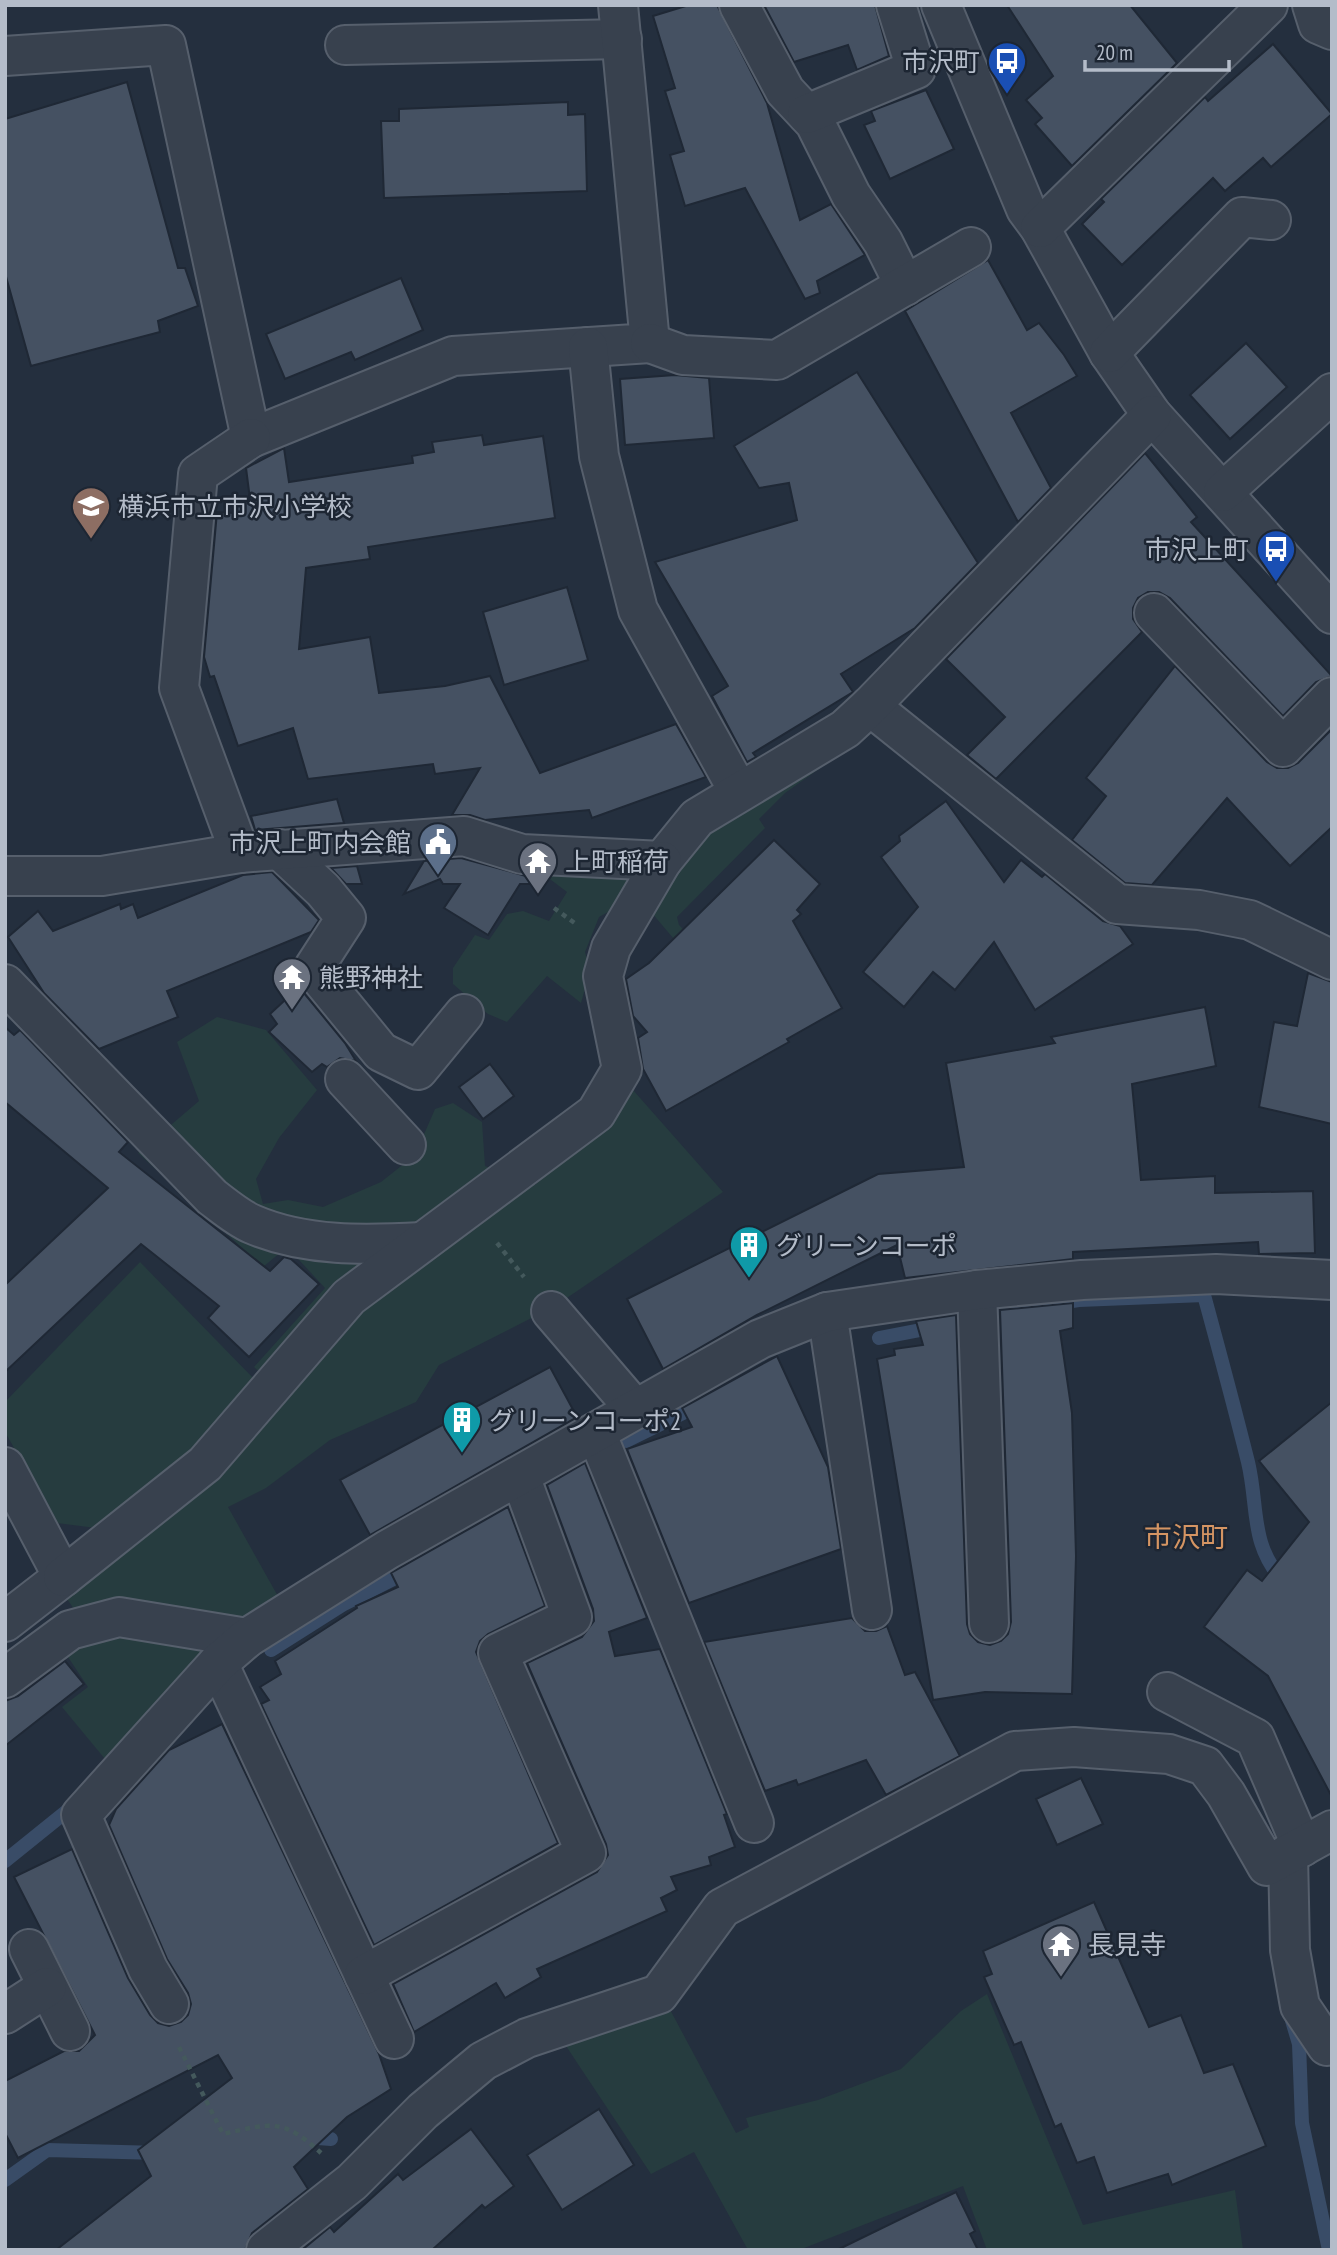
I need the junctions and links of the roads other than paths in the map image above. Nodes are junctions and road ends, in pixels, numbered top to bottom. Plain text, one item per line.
1 (738, 5) edge
2 (896, 5) edge
3 (940, 5) edge
4 (1268, 5) edge
5 (1312, 5) edge
6 (620, 22) edge
7 (1332, 30) edge
8 (345, 45) dead end
9 (5, 56) edge
10 (807, 114) junction
11 (1271, 220) dead end
12 (1040, 228) junction
13 (971, 247) dead end
14 (905, 286) junction
15 (650, 343) junction
16 (588, 347) junction
17 (1109, 353) junction
18 (1332, 393) edge
19 (1152, 415) junction
20 (251, 438) junction
21 (1223, 492) junction
22 (1154, 613) dead end
23 (1332, 614) edge
24 (1332, 696) edge
25 (870, 706) junction
26 (739, 792) junction
27 (326, 845) junction
28 (279, 849) junction
29 (240, 853) junction
30 (662, 861) junction
31 (5, 876) edge
32 (323, 890) junction
33 (1332, 960) edge
34 (5, 984) edge
35 (464, 1014) dead end
36 (418, 1070) junction
37 (345, 1079) dead end
38 (375, 1112) junction
39 (406, 1145) dead end
40 (422, 1242) junction
41 (1332, 1279) edge
42 (977, 1290) junction
43 (551, 1311) road end
44 (827, 1312) junction
45 (635, 1409) junction
46 (596, 1432) junction
47 (5, 1467) edge
48 (520, 1476) junction
49 (63, 1577) junction
50 (872, 1610) dead end
51 (5, 1622) edge
52 (989, 1623) dead end
53 (247, 1638) junction
54 (218, 1663) junction
55 (5, 1678) edge
56 (1167, 1692) dead end
57 (754, 1823) dead end
58 (1307, 1844) edge
59 (29, 1949) dead end
60 (364, 1975) junction
61 (47, 1987) junction
62 (169, 2004) road end
63 (5, 2014) edge
64 (69, 2031) dead end
65 (394, 2039) dead end
66 (1322, 2039) dead end
67 (266, 2250) edge

1 - 10 street
2 - 10 street
3 - 12 street
4 - 12 street
5 - 7 street
6 - 8 street
6 - 15 street
9 - 20 street
10 - 14 street
11 - 17 street
12 - 17 street
13 - 14 street
14 - 15 street
15 - 16 street
16 - 20 street
16 - 26 street
17 - 19 street
18 - 21 street
19 - 21 street
19 - 25 street
20 - 29 street
21 - 23 street
22 - 24 street
25 - 26 street
25 - 33 street
26 - 30 street
27 - 28 street
27 - 30 street
27 - 32 street
28 - 29 street
28 - 32 street
29 - 31 street
30 - 40 street
32 - 36 street
34 - 40 street
35 - 36 street
36 - 38 street
37 - 38 street
38 - 39 street
40 - 49 street
41 - 42 street
42 - 44 street
42 - 52 street
43 - 45 street
44 - 45 street
44 - 50 street
45 - 46 street
46 - 48 street
46 - 57 street
47 - 49 street
48 - 53 street
48 - 60 street
49 - 51 street
53 - 54 street
53 - 55 street
54 - 60 street
54 - 62 street
56 - 58 street
58 - 66 street
58 - 67 street
59 - 61 street
60 - 65 street
61 - 63 street
61 - 64 street

